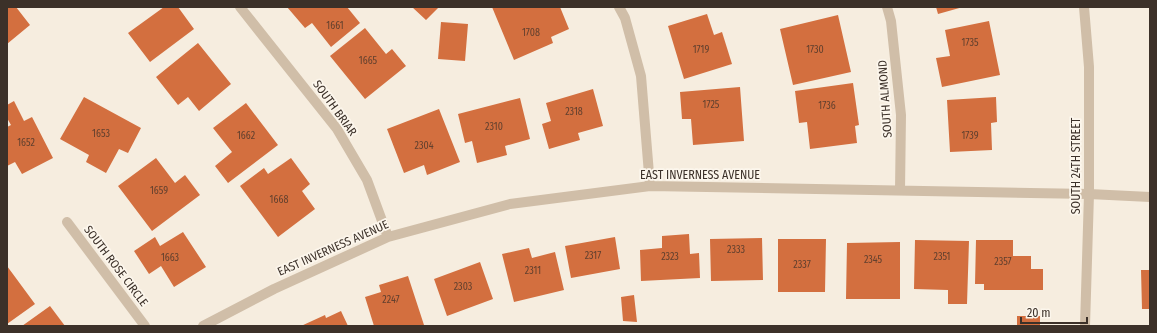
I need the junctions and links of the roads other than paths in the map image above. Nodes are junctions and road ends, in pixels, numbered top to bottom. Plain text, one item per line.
1 (240, 7) edge
2 (619, 7) edge
3 (887, 7) edge
4 (1084, 7) edge
5 (650, 186) junction
6 (900, 190) junction
7 (1089, 194) junction
8 (1150, 197) edge
9 (66, 222) dead end
10 (388, 237) junction
11 (144, 326) edge
12 (204, 326) edge
13 (1085, 326) edge

1 - 10 street, SOUTH BRIAR
2 - 5 street
3 - 6 street, SOUTH ALMOND
4 - 7 street, SOUTH 24TH STREET
5 - 6 street, EAST INVERNESS AVENUE
5 - 10 street, EAST INVERNESS AVENUE
6 - 7 street, EAST INVERNESS AVENUE
7 - 8 street, EAST INVERNESS AVENUE
7 - 13 street, SOUTH 24TH STREET
9 - 11 street, SOUTH ROSE CIRCLE
10 - 12 street, EAST INVERNESS AVENUE

